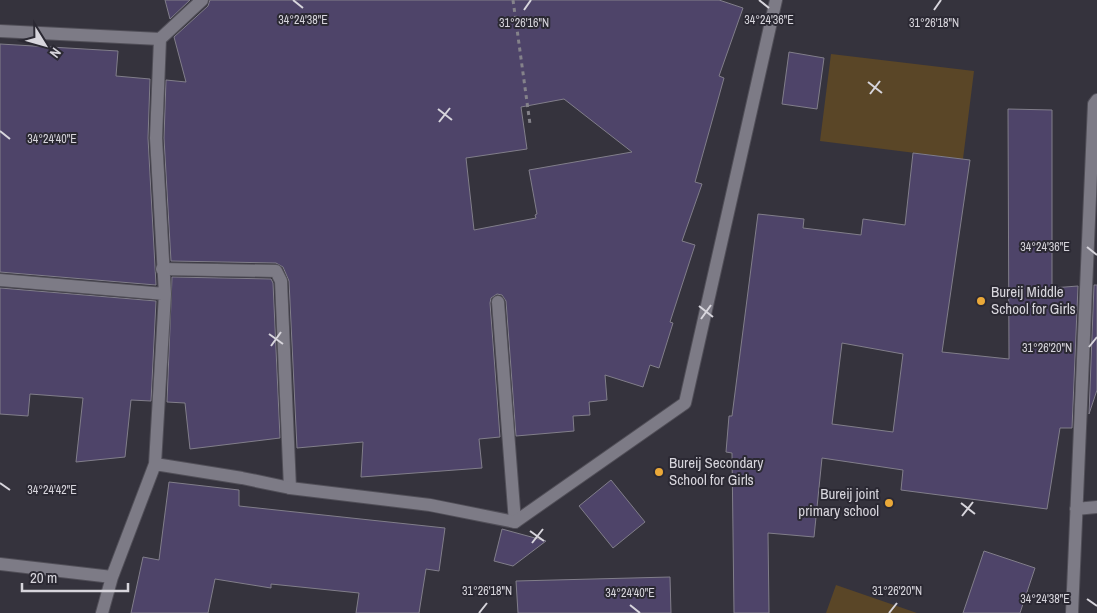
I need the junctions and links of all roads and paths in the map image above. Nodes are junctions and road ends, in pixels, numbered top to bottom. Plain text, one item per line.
1 (202, 0) edge
2 (513, 0) edge
3 (776, 0) edge
4 (0, 30) edge
5 (160, 40) junction
6 (1097, 100) edge
7 (530, 124) dead end
8 (162, 269) junction
9 (0, 280) edge
10 (166, 294) junction
11 (498, 302) dead end
12 (154, 464) junction
13 (290, 488) junction
14 (1097, 507) edge
15 (1076, 509) junction
16 (515, 522) junction
17 (0, 564) edge
18 (112, 577) junction
19 (102, 613) edge
20 (1072, 613) edge

1 - 5 street
2 - 7 path
3 - 16 street
4 - 5 street
5 - 8 street
6 - 15 street
8 - 10 street
8 - 13 street
9 - 10 street
10 - 12 street
11 - 16 street
12 - 13 street
12 - 18 street
13 - 16 street
14 - 15 street
15 - 20 street
17 - 18 street
18 - 19 street

